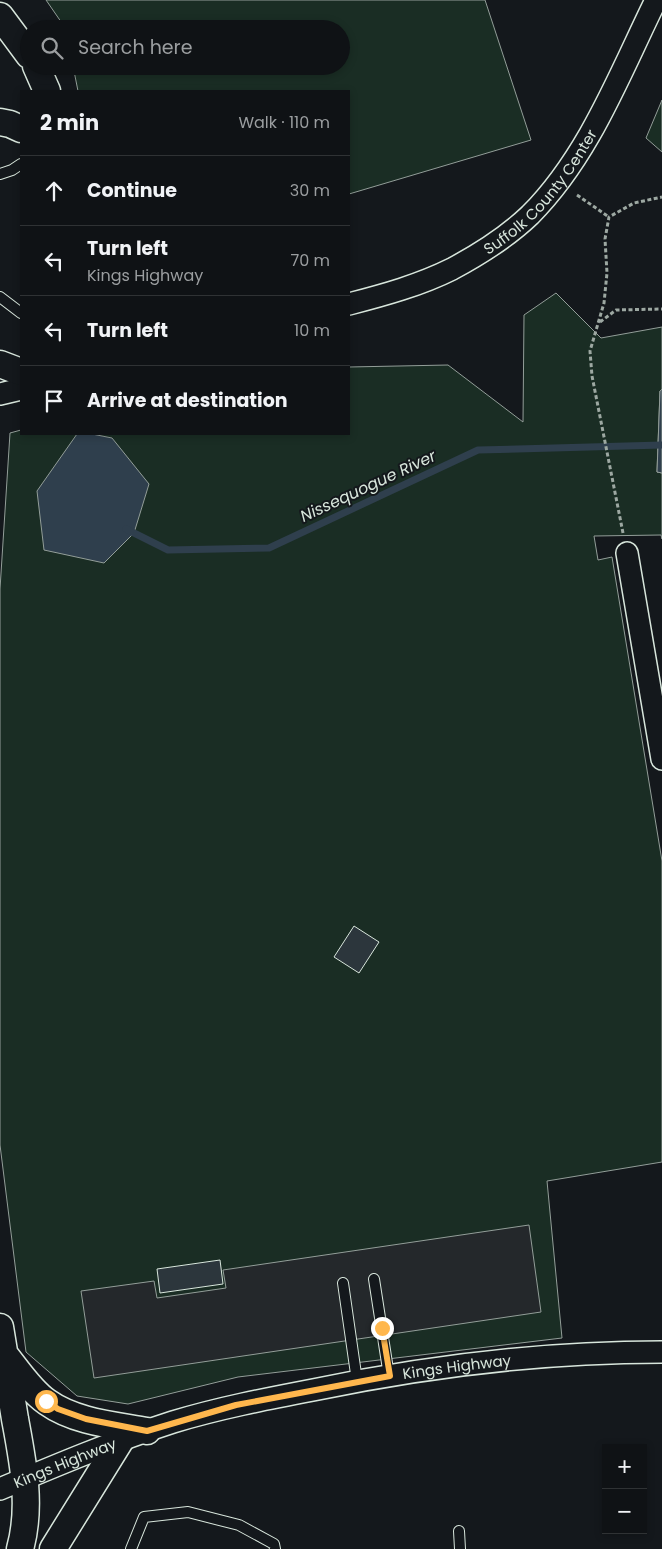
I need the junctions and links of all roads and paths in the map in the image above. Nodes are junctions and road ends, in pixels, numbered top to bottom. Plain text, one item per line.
1 (656, 0) edge
2 (0, 16) edge
3 (20, 43) edge
4 (40, 75) edge
5 (47, 90) edge
6 (0, 122) edge
7 (20, 129) edge
8 (20, 165) edge
9 (0, 174) edge
10 (577, 195) dead end
11 (662, 197) edge
12 (609, 217) junction
13 (0, 297) edge
14 (350, 304) edge
15 (662, 309) edge
16 (20, 312) edge
17 (600, 323) junction
18 (0, 364) edge
19 (20, 372) edge
20 (20, 389) edge
21 (0, 394) edge
22 (627, 552) joint
23 (662, 759) edge
24 (374, 1279) dead end
25 (343, 1283) dead end
26 (2, 1340) edge
27 (662, 1352) edge
28 (390, 1376) junction
29 (357, 1380) junction
30 (147, 1431) junction
31 (120, 1441) junction
32 (24, 1479) junction
33 (0, 1489) edge
34 (459, 1531) dead end
35 (20, 1549) edge
36 (53, 1549) edge
37 (130, 1549) edge
38 (275, 1549) edge
39 (460, 1549) edge

1 - 14 street, Suffolk County Center
2 - 3 street
4 - 5 street
6 - 7 street
8 - 9 lane
10 - 12 path
11 - 12 path
12 - 17 path
13 - 16 lane
15 - 17 path
17 - 22 path
18 - 19 street
20 - 21 street
22 - 23 street
24 - 28 lane
25 - 29 lane
26 - 30 street
26 - 32 street
27 - 28 street, Kings Highway
28 - 29 street, Kings Highway
29 - 30 street, Kings Highway
30 - 31 street, Kings Highway
31 - 32 street, Kings Highway
31 - 36 street
32 - 33 street, Kings Highway
32 - 35 street
34 - 39 lane
37 - 38 lane

